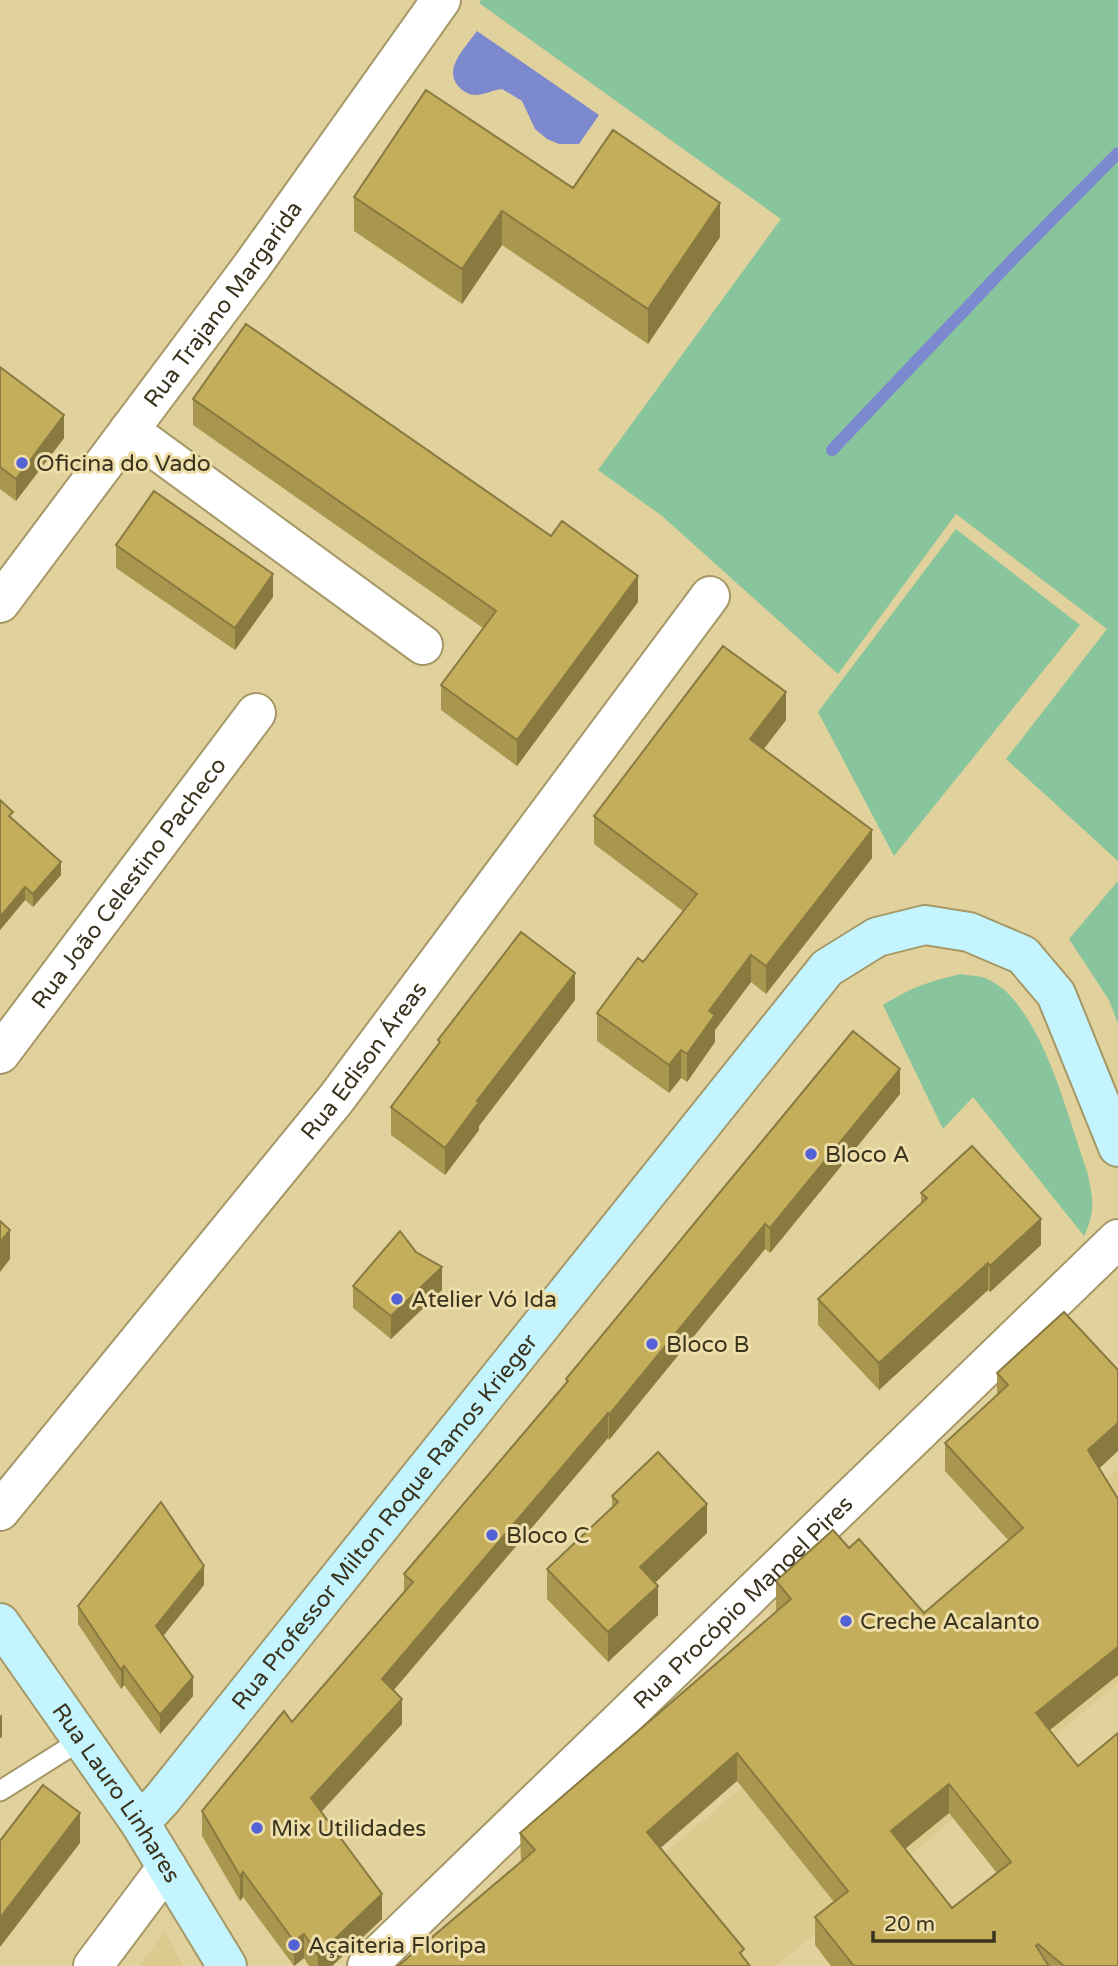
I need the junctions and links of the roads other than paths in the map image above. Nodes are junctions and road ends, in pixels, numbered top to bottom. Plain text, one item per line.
1 (440, 0) edge
2 (129, 430) junction
3 (710, 596) dead end
4 (0, 603) edge
5 (424, 645) dead end
6 (256, 713) dead end
7 (0, 1054) edge
8 (1118, 1147) edge
9 (1118, 1239) edge
10 (0, 1510) edge
11 (0, 1623) edge
12 (81, 1740) junction
13 (0, 1791) edge
14 (140, 1823) junction
15 (167, 1867) junction
16 (93, 1966) edge
17 (227, 1966) edge
18 (367, 1966) edge

1 - 2 street, Rua Trajano Margarida
2 - 4 street, Rua Trajano Margarida
2 - 5 street
3 - 10 street, Rua Edison Áreas
6 - 7 street, Rua João Celestino Pacheco
8 - 14 street, Rua Professor Milton Roque Ramos Krieger
9 - 18 street, Rua Procópio Manoel Pires
11 - 12 street, Rua Lauro Linhares
12 - 13 lane
12 - 14 street, Rua Lauro Linhares
14 - 15 street, Rua Lauro Linhares
15 - 16 street
15 - 17 street, Rua Lauro Linhares

